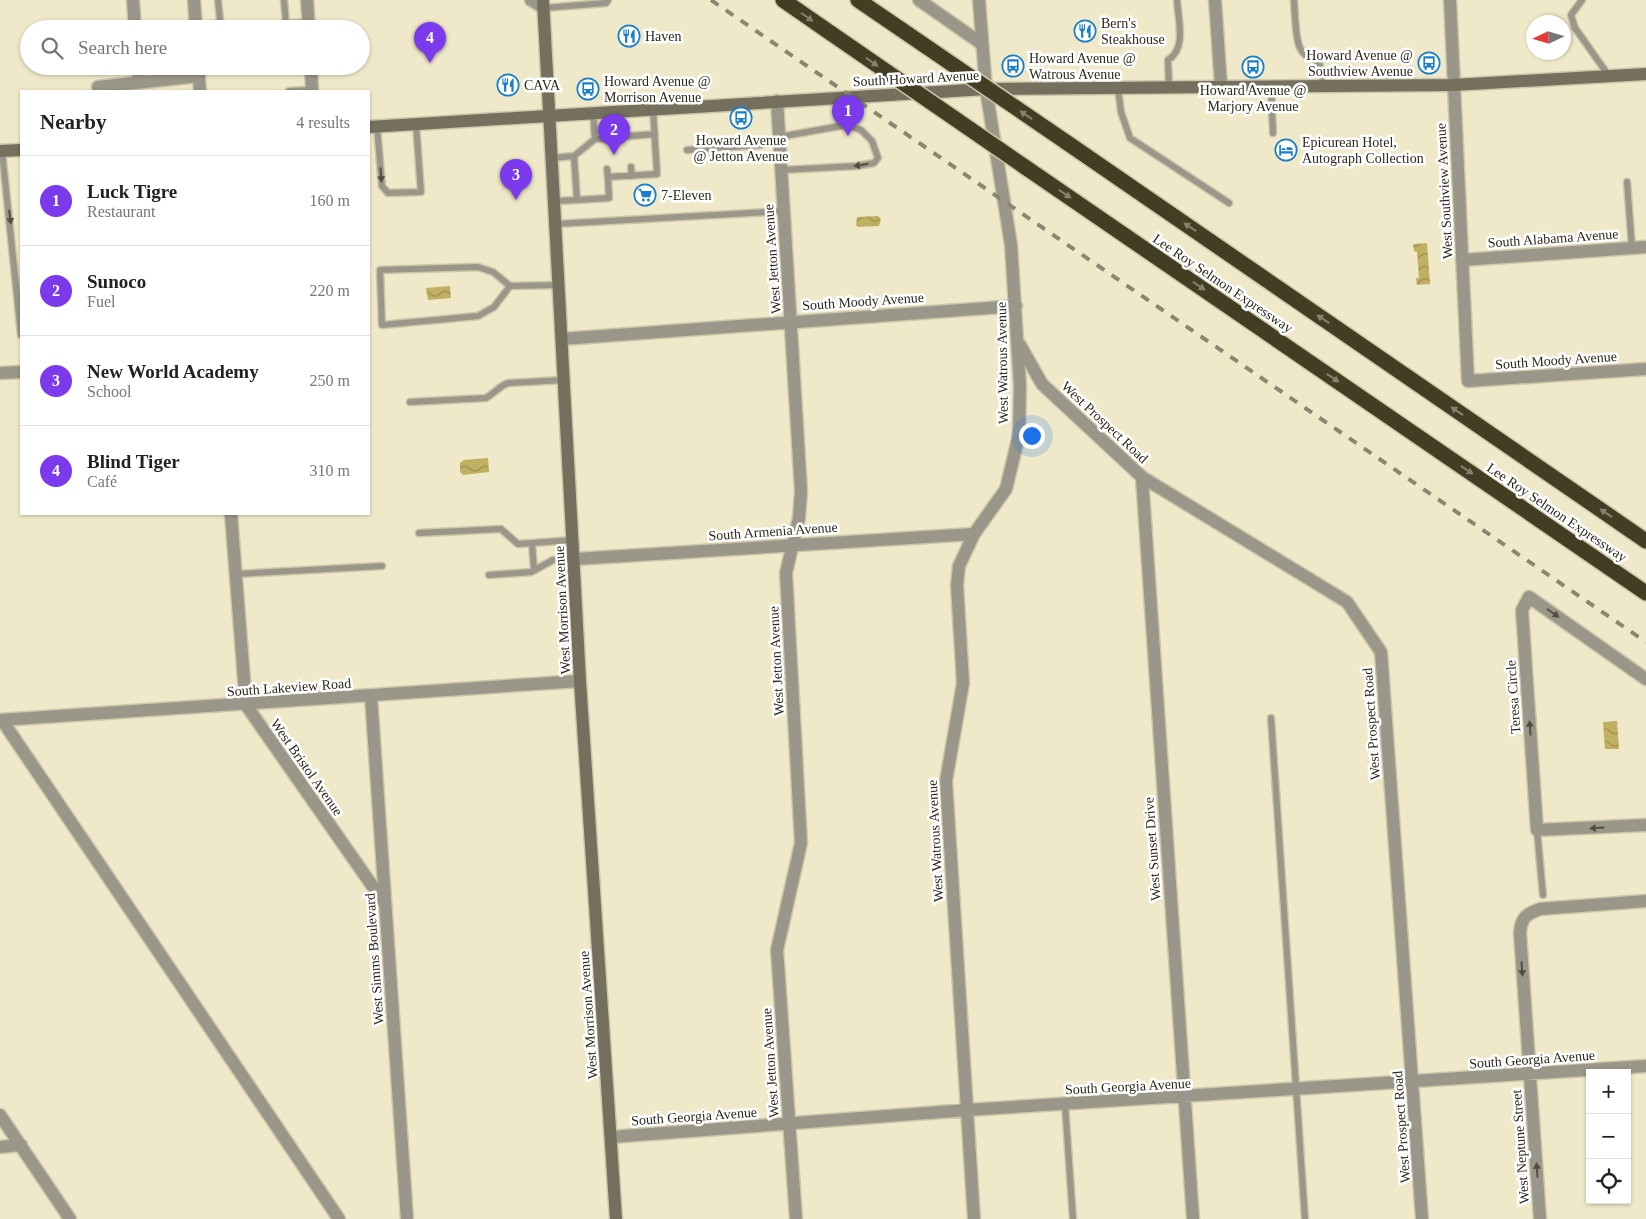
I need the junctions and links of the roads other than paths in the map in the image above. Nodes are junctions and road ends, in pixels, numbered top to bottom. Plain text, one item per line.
1 (134, 0) edge
2 (194, 0) edge
3 (218, 0) edge
4 (284, 0) edge
5 (307, 0) edge
6 (531, 0) edge
7 (608, 0) edge
8 (783, 0) edge
9 (858, 0) edge
10 (919, 0) edge
11 (979, 0) edge
12 (1176, 0) edge
13 (1215, 0) edge
14 (1294, 0) edge
15 (1450, 0) edge
16 (1582, 0) edge
17 (544, 4) edge
18 (135, 20) edge
19 (195, 20) edge
20 (220, 20) edge
21 (286, 20) edge
22 (308, 20) edge
23 (982, 44) junction
24 (1646, 74) edge
25 (139, 75) edge
26 (177, 75) edge
27 (198, 75) edge
28 (311, 75) edge
29 (1609, 76) junction
30 (139, 82) junction
31 (1453, 85) junction
32 (1221, 86) junction
33 (1271, 86) junction
34 (1322, 86) junction
35 (98, 87) dead end
36 (1169, 87) junction
37 (1118, 88) junction
38 (986, 89) junction
39 (200, 90) edge
40 (312, 90) edge
41 (777, 101) junction
42 (653, 109) junction
43 (593, 113) junction
44 (550, 116) junction
45 (416, 124) junction
46 (373, 127) edge
47 (1273, 133) dead end
48 (655, 134) junction
49 (629, 136) junction
50 (606, 138) junction
51 (780, 138) junction
52 (595, 139) junction
53 (629, 144) dead end
54 (606, 146) dead end
55 (20, 150) edge
56 (687, 150) dead end
57 (1, 151) edge
58 (574, 156) junction
59 (552, 158) junction
60 (631, 167) dead end
61 (607, 169) dead end
62 (782, 170) junction
63 (632, 176) junction
64 (608, 177) junction
65 (1627, 182) dead end
66 (577, 200) junction
67 (555, 201) junction
68 (1229, 203) dead end
69 (784, 210) junction
70 (556, 224) junction
71 (1646, 247) edge
72 (1632, 248) junction
73 (1462, 260) junction
74 (559, 285) junction
75 (510, 286) junction
76 (1016, 306) junction
77 (792, 321) junction
78 (20, 326) edge
79 (562, 339) junction
80 (1017, 340) junction
81 (1646, 369) edge
82 (20, 372) edge
83 (0, 373) edge
84 (564, 380) junction
85 (1468, 380) joint
86 (410, 402) dead end
87 (1142, 477) junction
88 (231, 515) edge
89 (419, 533) dead end
90 (974, 534) junction
91 (574, 540) junction
92 (1646, 541) edge
93 (532, 543) junction
94 (793, 545) junction
95 (575, 559) junction
96 (382, 566) dead end
97 (534, 570) junction
98 (236, 574) junction
99 (489, 575) dead end
100 (1646, 593) edge
101 (1646, 680) edge
102 (580, 681) junction
103 (371, 696) junction
104 (246, 705) junction
105 (1271, 718) dead end
106 (1, 720) edge
107 (1646, 825) edge
108 (1537, 830) junction
109 (1543, 895) dead end
110 (1646, 901) edge
111 (385, 904) junction
112 (1646, 1066) edge
113 (1530, 1073) junction
114 (1413, 1082) junction
115 (1296, 1090) junction
116 (1184, 1097) junction
117 (1065, 1105) junction
118 (967, 1110) junction
119 (0, 1115) edge
120 (790, 1125) junction
121 (611, 1137) junction
122 (21, 1145) junction
123 (0, 1146) edge
124 (70, 1219) edge
125 (339, 1219) edge
126 (407, 1219) edge
127 (616, 1219) edge
128 (796, 1219) edge
129 (974, 1219) edge
130 (1073, 1219) edge
131 (1193, 1219) edge
132 (1305, 1219) edge
133 (1422, 1219) edge
134 (1540, 1219) edge

1 - 18 street
2 - 19 street
3 - 20 lane
4 - 21 lane
5 - 22 street
6 - 17 street
7 - 17 lane
8 -> 100 highway, Lee Roy Selmon Expressway, bridge
92 -> 9 highway, Lee Roy Selmon Expressway, bridge
10 - 23 street
11 - 23 street, West Watrous Avenue
12 - 36 lane
13 - 32 street
14 - 34 lane
15 - 31 street, West Southview Avenue
16 - 29 lane
17 - 44 main road, West Morrison Avenue
23 - 38 street, West Watrous Avenue
24 - 29 main road, South Howard Avenue
25 - 30 street
26 - 30 street
27 - 39 street
28 - 40 street
29 - 31 main road, South Howard Avenue
30 - 35 street
31 - 34 main road, South Howard Avenue
31 - 73 street, West Southview Avenue
32 - 33 main road, South Howard Avenue
32 - 36 main road, South Howard Avenue
33 - 34 main road, South Howard Avenue
33 - 47 lane
36 - 37 main road, South Howard Avenue
37 - 38 main road, South Howard Avenue
37 - 68 lane
38 - 41 main road, South Howard Avenue
38 - 76 street, West Watrous Avenue
41 - 42 main road, South Howard Avenue
41 - 51 street, West Jetton Avenue
42 - 43 main road, South Howard Avenue
42 - 48 lane
43 - 44 main road, South Howard Avenue
43 - 52 lane
44 - 45 main road, South Howard Avenue
44 - 59 main road, West Morrison Avenue
45 - 46 main road, South Howard Avenue
46 -> 45 lane
48 - 49 lane
48 - 63 lane
49 - 50 lane
49 - 53 lane
50 - 52 lane
50 - 54 lane
51 - 56 lane
51 - 62 street, West Jetton Avenue
51 -> 62 lane
52 - 58 lane
55 - 57 main road
57 -> 78 lane
58 - 59 lane
58 - 66 lane
59 - 67 main road, West Morrison Avenue
60 - 63 lane
61 - 64 lane
62 - 69 street, West Jetton Avenue
63 - 64 lane
64 - 66 lane
65 - 72 lane
66 - 67 lane
67 - 70 main road, West Morrison Avenue
69 - 70 lane
69 - 77 street, West Jetton Avenue
70 - 74 main road, West Morrison Avenue
71 - 72 street, South Alabama Avenue
72 - 73 street, South Alabama Avenue
73 - 85 street, West Southview Avenue
74 - 75 lane
74 - 79 main road, West Morrison Avenue
75 - 75 lane
76 - 77 street, South Moody Avenue
76 - 80 street, West Watrous Avenue
77 - 79 street, South Moody Avenue
77 - 94 street, West Jetton Avenue
79 - 84 main road, West Morrison Avenue
80 - 87 street, West Prospect Road
80 - 90 street, West Watrous Avenue
81 - 85 street, South Moody Avenue
82 - 83 street
84 - 86 lane
84 - 91 main road, West Morrison Avenue
87 - 114 street, West Prospect Road
87 - 116 street, West Sunset Drive
88 - 98 street
89 - 93 lane
90 - 94 street, South Armenia Avenue
90 - 118 street, West Watrous Avenue
91 - 93 lane
91 - 95 main road, West Morrison Avenue
93 - 97 lane
94 - 95 street, South Armenia Avenue
94 - 120 street, West Jetton Avenue
95 - 97 lane
95 - 102 main road, West Morrison Avenue
96 - 98 lane
97 - 99 lane
98 - 104 street
108 -> 101 street, Teresa Circle
102 - 103 street, South Lakeview Road
102 - 121 main road, West Morrison Avenue
103 - 104 street, South Lakeview Road
103 - 111 street, West Simms Boulevard
104 - 106 street, South Lakeview Road
104 - 111 street, West Bristol Avenue
105 - 115 lane
106 - 125 street
107 -> 108 street
108 - 109 lane
110 -> 113 street, West Neptune Street
111 - 126 street, West Simms Boulevard
112 - 113 street, South Georgia Avenue
113 - 114 street, South Georgia Avenue
134 -> 113 street, West Neptune Street
114 - 115 street, South Georgia Avenue
114 - 133 street, West Prospect Road
115 - 116 street, South Georgia Avenue
115 - 132 lane
116 - 117 street, South Georgia Avenue
116 - 131 street, West Sunset Drive
117 - 118 street, South Georgia Avenue
117 - 130 lane
118 - 120 street, South Georgia Avenue
118 - 129 street, West Watrous Avenue
119 - 122 street
120 - 121 street, South Georgia Avenue
120 - 128 street, West Jetton Avenue
121 - 127 main road, West Morrison Avenue
122 - 123 street
122 - 124 street

